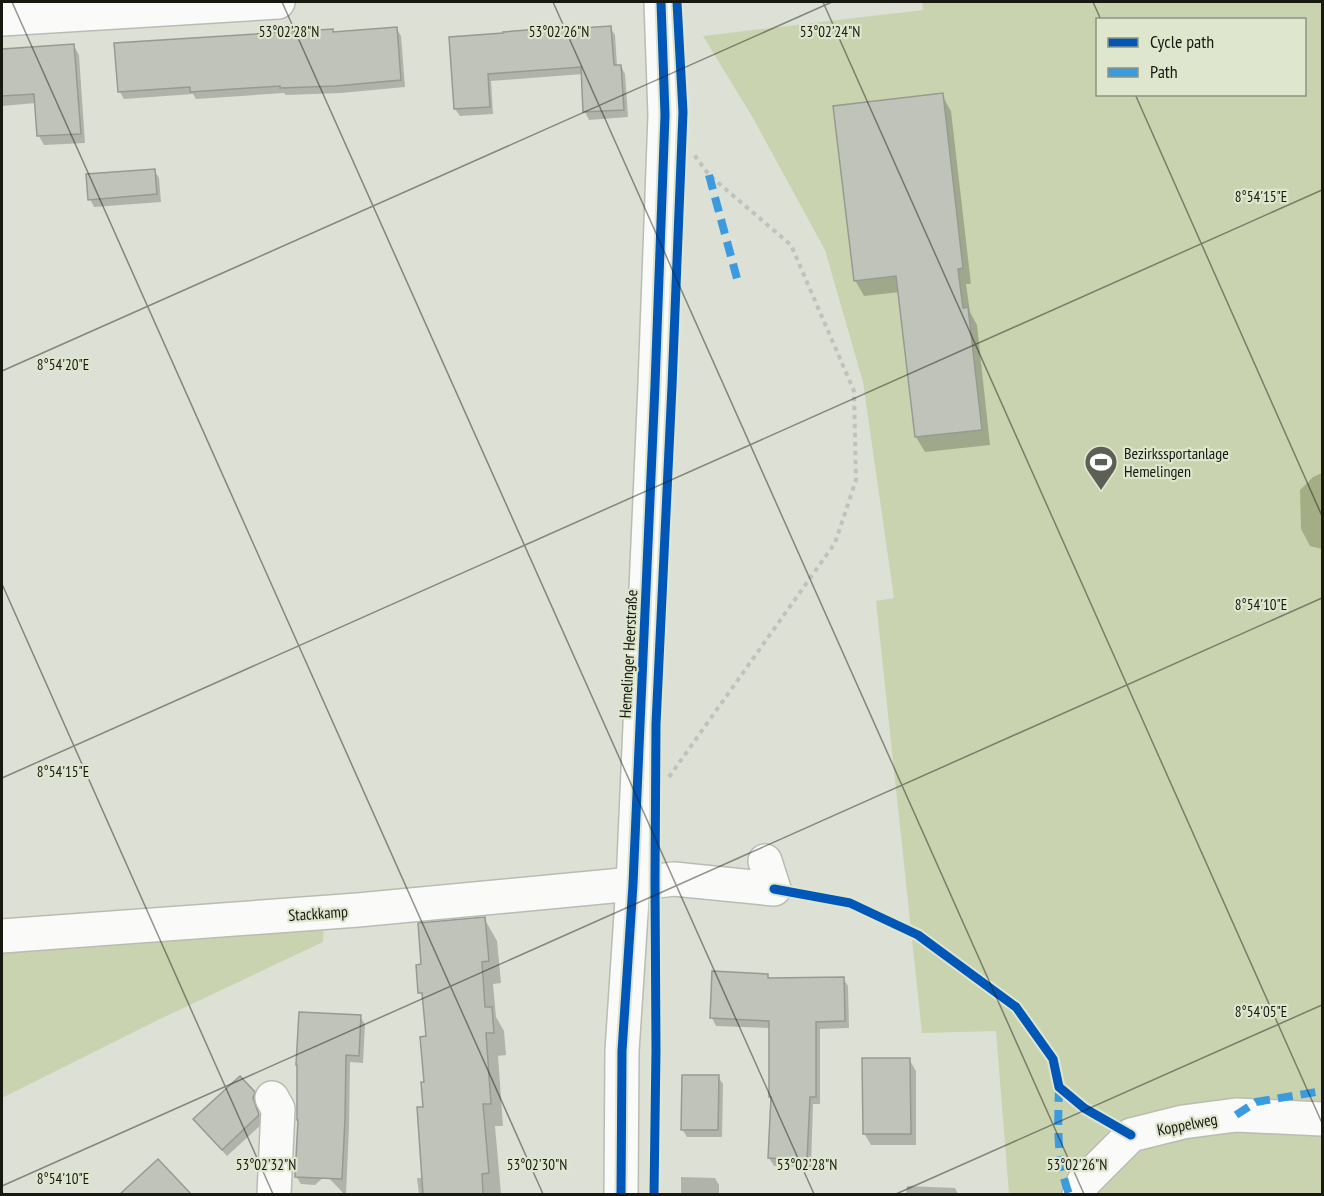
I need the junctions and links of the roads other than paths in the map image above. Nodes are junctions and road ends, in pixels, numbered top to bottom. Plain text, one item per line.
1 (278, 2) edge
2 (662, 2) edge
3 (2, 18) edge
4 (765, 861) dead end
5 (633, 884) junction
6 (2, 936) edge
7 (273, 1098) dead end
8 (1323, 1119) edge
9 (274, 1194) edge
10 (621, 1194) edge
11 (1079, 1194) edge

1 - 3 main road
2 - 5 main road, Hemelinger Heerstraße
4 - 5 main road, Stackkamp
5 - 6 main road, Stackkamp
5 - 10 main road, Hemelinger Heerstraße
7 - 9 main road
8 - 11 main road, Koppelweg

